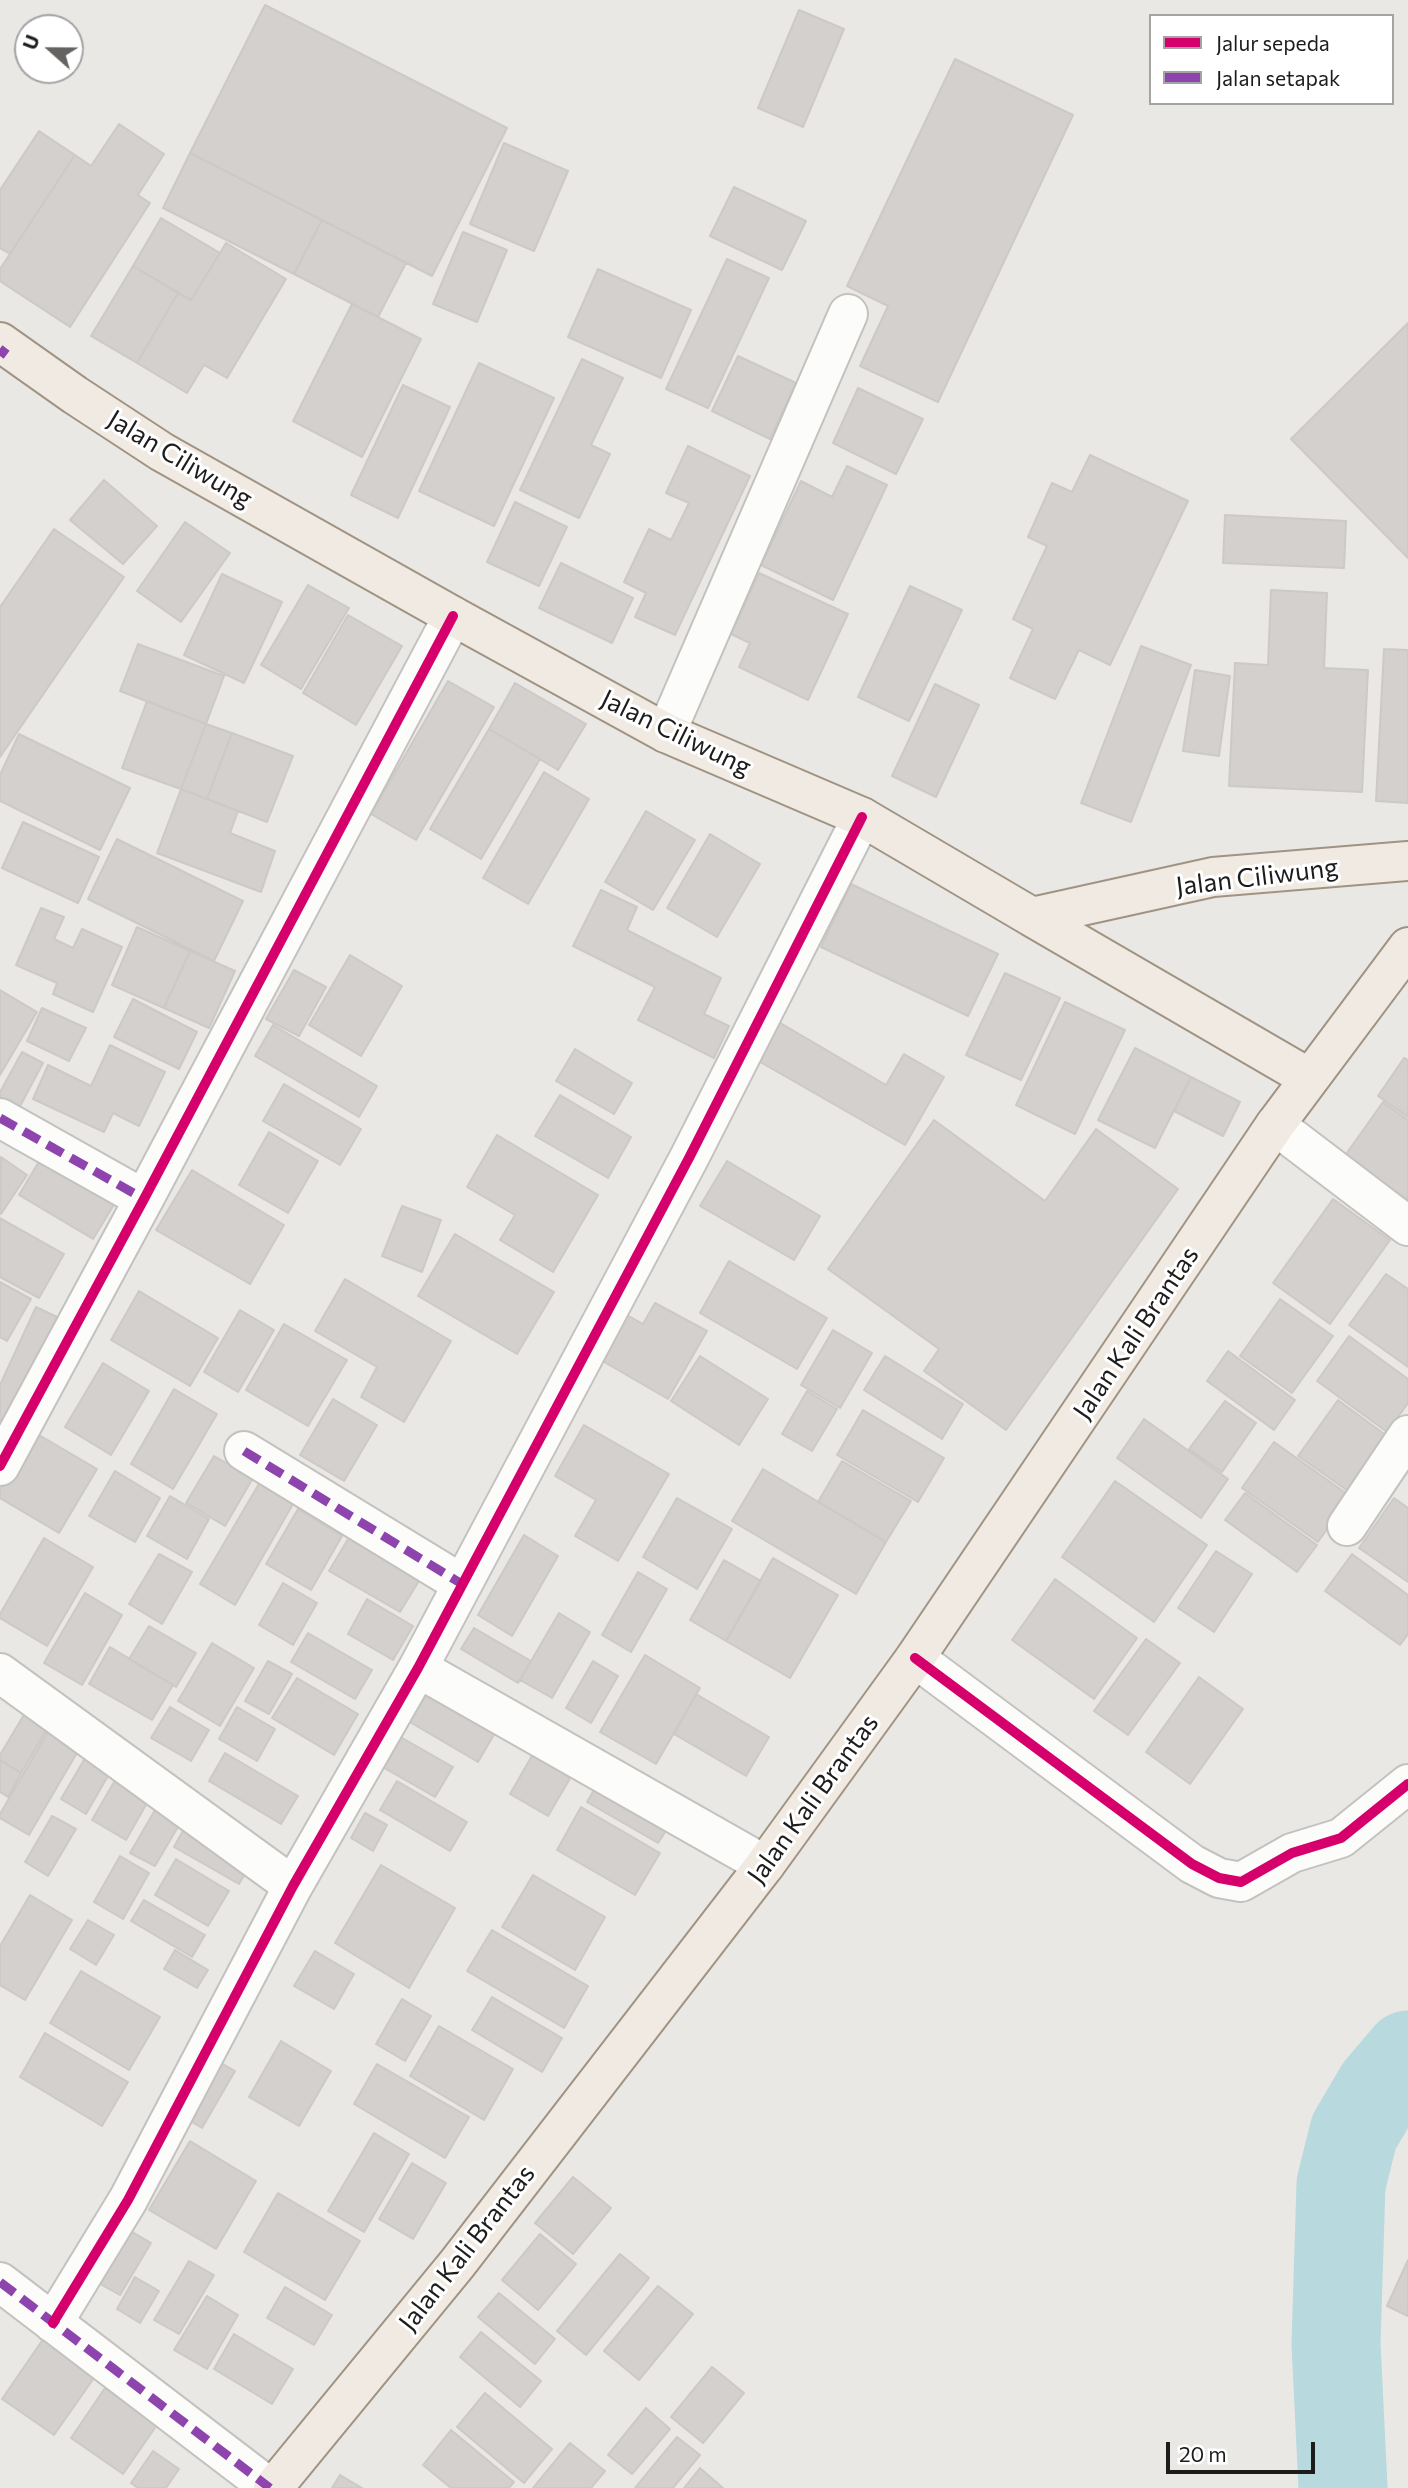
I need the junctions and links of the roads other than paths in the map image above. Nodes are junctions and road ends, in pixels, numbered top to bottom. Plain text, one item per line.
1 (848, 314) dead end
2 (2, 349) edge
3 (453, 616) junction
4 (666, 733) junction
5 (862, 817) junction
6 (1408, 861) edge
7 (1032, 916) junction
8 (1408, 947) edge
9 (1309, 1078) junction
10 (0, 1118) edge
11 (1275, 1125) junction
12 (144, 1199) junction
13 (1408, 1226) edge
14 (1408, 1435) edge
15 (244, 1451) dead end
16 (0, 1466) edge
17 (1348, 1526) dead end
18 (462, 1584) junction
19 (915, 1658) junction
20 (418, 1668) junction
21 (0, 1673) edge
22 (1408, 1784) edge
23 (765, 1866) junction
24 (293, 1886) junction
25 (0, 2282) edge
26 (53, 2323) junction
27 (272, 2488) edge

1 - 4 street
2 - 3 main road, Jalan Ciliwung
3 - 4 main road, Jalan Ciliwung
3 - 12 street
4 - 5 main road, Jalan Ciliwung
5 - 7 main road, Jalan Ciliwung
5 - 18 street
6 - 7 main road, Jalan Ciliwung
7 - 9 main road
8 - 9 main road, Jalan Kali Brantas
9 - 11 main road, Jalan Kali Brantas
10 - 12 street
11 - 13 street
11 - 19 main road, Jalan Kali Brantas
12 - 16 street
14 - 17 street
15 - 18 street
18 - 20 street
19 - 22 street
19 - 23 main road, Jalan Kali Brantas
20 - 23 street
20 - 24 street
21 - 24 street
23 - 27 main road, Jalan Kali Brantas
24 - 26 street
25 - 26 street
26 - 27 street

